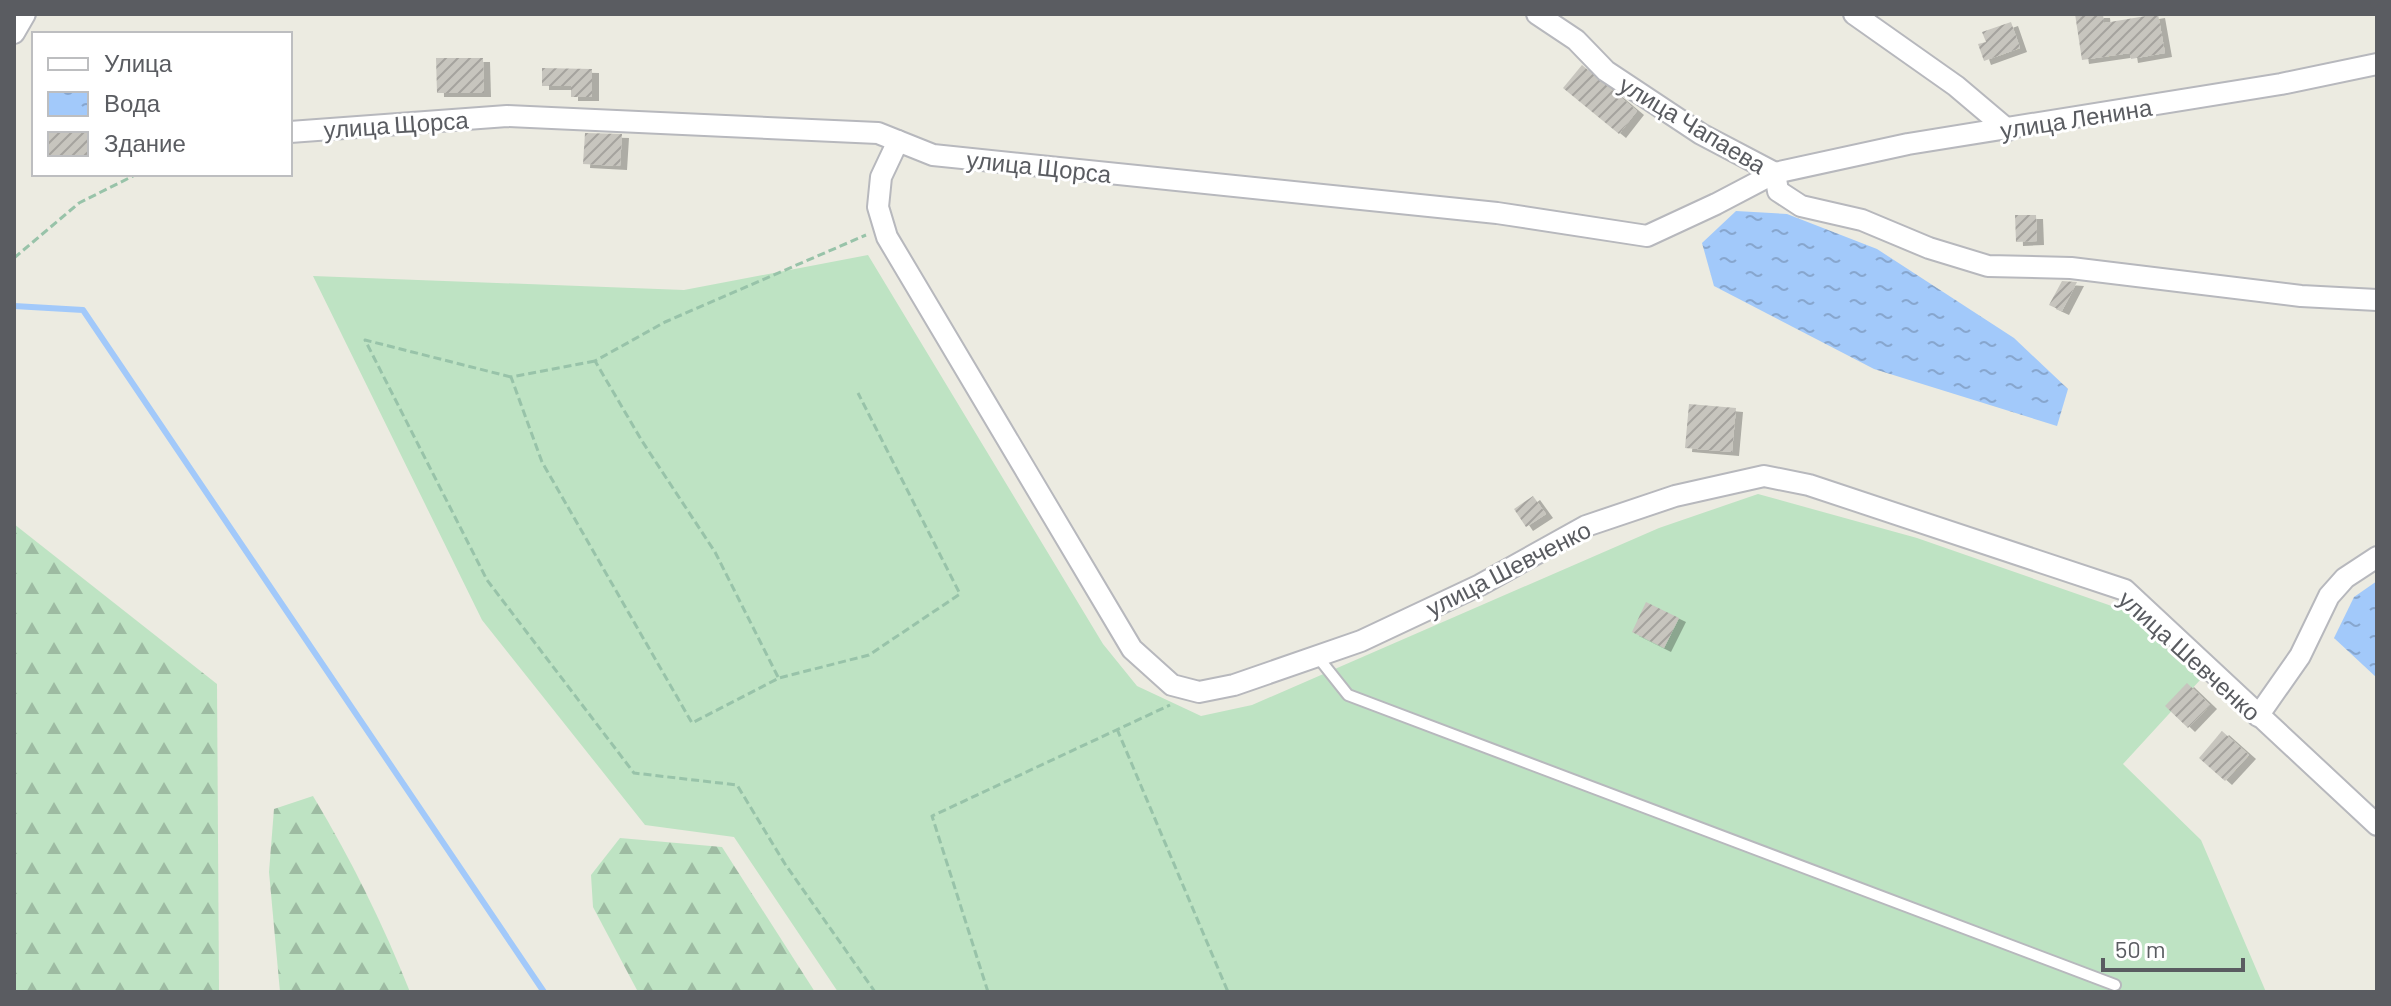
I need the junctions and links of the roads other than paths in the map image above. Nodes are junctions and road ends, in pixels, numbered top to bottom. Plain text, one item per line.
1 (25, 14) edge
2 (1537, 14) edge
3 (1854, 14) edge
4 (14, 33) edge
5 (2377, 64) edge
6 (2008, 130) junction
7 (292, 132) edge
8 (898, 141) junction
9 (1775, 173) junction
10 (2377, 300) edge
11 (2377, 557) edge
12 (1317, 656) junction
13 (2258, 716) junction
14 (2377, 825) edge
15 (2115, 985) dead end

1 - 4 street
2 - 9 street, улица Чапаева
3 - 6 street
5 - 6 street, улица Ленина
6 - 9 street, улица Ленина
7 - 8 street, улица Щорса
8 - 9 street, улица Щорса
8 - 12 street, улица Шевченко
9 - 10 street
11 - 13 street
12 - 13 street, улица Шевченко
12 - 15 lane
13 - 14 street, улица Шевченко

